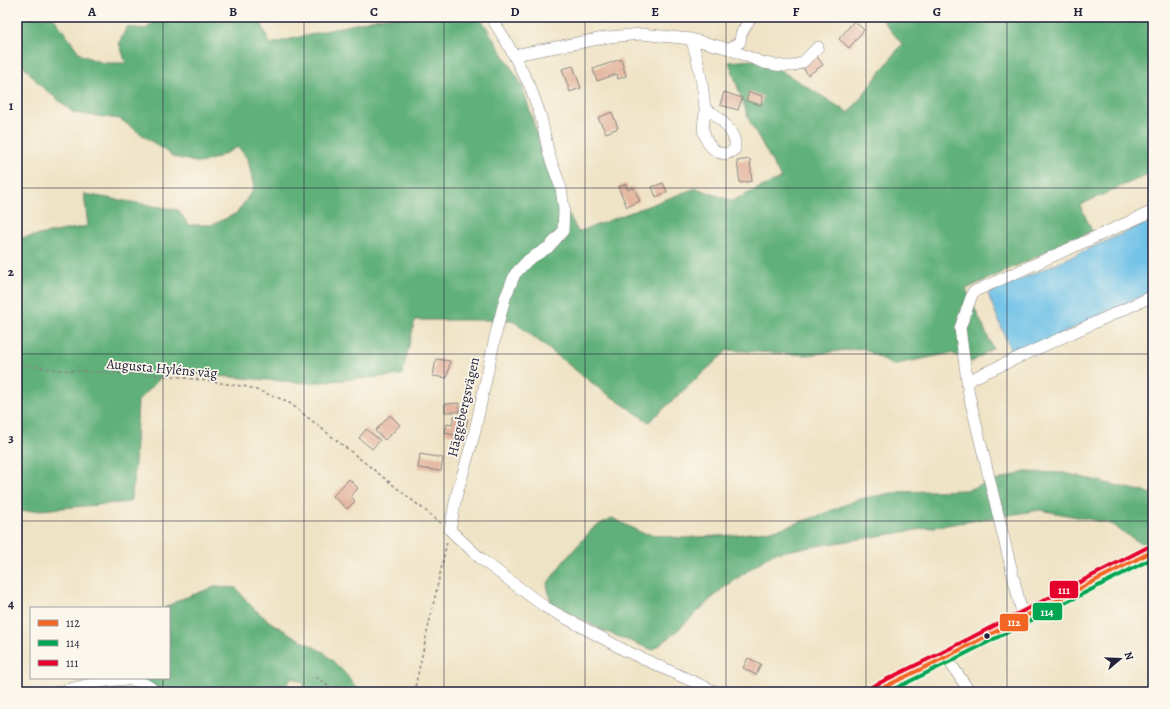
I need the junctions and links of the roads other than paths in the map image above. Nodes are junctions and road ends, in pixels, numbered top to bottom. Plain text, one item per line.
1 (491, 17) edge
2 (751, 17) edge
3 (690, 39) junction
4 (818, 47) dead end
5 (726, 48) junction
6 (514, 55) junction
7 (705, 111) dead end
8 (1153, 211) edge
9 (1153, 296) edge
10 (967, 381) junction
11 (1153, 551) edge
12 (1023, 617) junction
13 (946, 657) junction
14 (58, 692) edge
15 (155, 692) edge
16 (716, 692) edge
17 (874, 692) edge
18 (970, 692) edge

1 - 6 street, Häggebergsvägen
2 - 5 street
3 - 5 street
3 - 6 street
3 - 7 street
4 - 5 street
6 - 16 street, Häggebergsvägen
8 - 10 street
9 - 10 street
10 - 12 street
11 - 12 street
12 - 13 street
13 - 17 street
13 - 18 street
14 - 15 street

